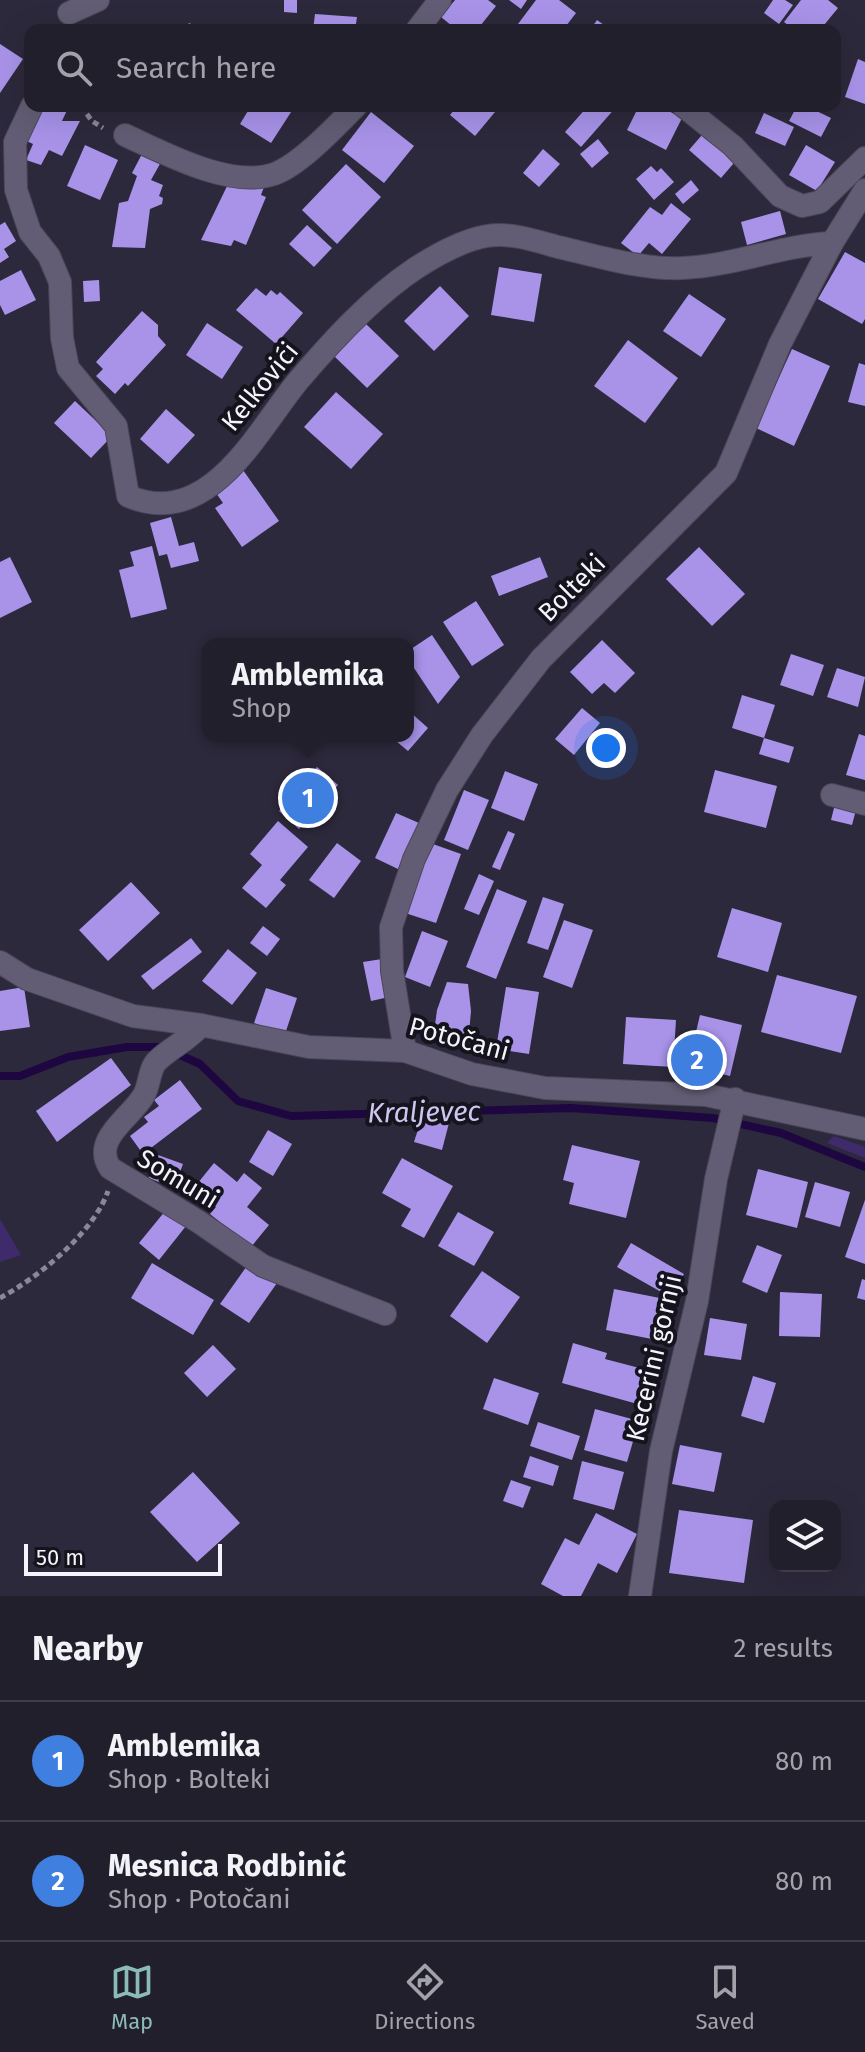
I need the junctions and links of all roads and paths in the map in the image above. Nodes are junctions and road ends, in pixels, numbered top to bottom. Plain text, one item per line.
1 (98, 0) edge
2 (440, 0) edge
3 (69, 14) edge
4 (422, 24) edge
5 (29, 112) edge
6 (85, 112) edge
7 (349, 112) edge
8 (690, 112) edge
9 (125, 135) joint
10 (865, 158) edge
11 (865, 190) edge
12 (832, 243) junction
13 (832, 795) dead end
14 (865, 804) edge
15 (0, 962) edge
16 (201, 1025) junction
17 (405, 1051) junction
18 (731, 1115) junction
19 (865, 1129) edge
20 (101, 1212) dead end
21 (0, 1298) edge
22 (385, 1314) dead end
23 (640, 1596) edge

1 - 3 street
2 - 4 street
5 - 12 street, Kelkovići
6 - 9 path
7 - 9 street
8 - 10 street
11 - 12 street, Bolteki
12 - 17 street, Bolteki
13 - 14 street
15 - 16 street, Potočani
16 - 17 street, Potočani
16 - 22 street, Somuni
17 - 18 street, Potočani
18 - 19 street, Potočani
18 - 23 street, Kecerini gornji
20 - 21 path

